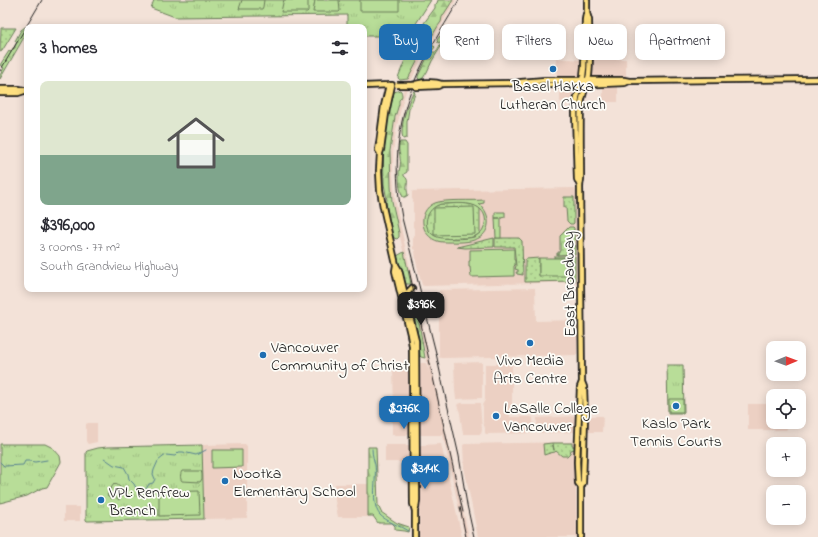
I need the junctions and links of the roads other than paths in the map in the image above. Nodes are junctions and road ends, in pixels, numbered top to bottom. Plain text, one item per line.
1 (586, 0) edge
2 (818, 79) edge
3 (584, 82) junction
4 (393, 85) junction
5 (367, 86) edge
6 (0, 89) edge
7 (24, 90) edge
8 (24, 92) edge
9 (0, 93) edge
10 (396, 265) junction
11 (412, 288) dead end
12 (408, 307) junction
13 (415, 510) junction
14 (415, 537) edge
15 (581, 537) edge

1 - 3 main road, East Broadway
2 - 3 main road
3 - 4 main road, bridge
3 - 15 main road, East Broadway
4 - 5 main road
4 - 10 main road
6 - 7 main road
8 - 9 main road
10 - 12 main road
10 - 13 main road
11 - 12 main road
12 - 13 main road
13 - 14 main road

